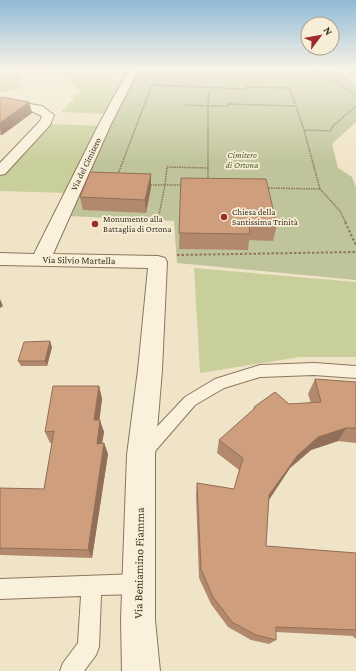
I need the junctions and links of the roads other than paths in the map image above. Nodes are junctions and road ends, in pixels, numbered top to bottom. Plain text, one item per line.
1 (117, 100) edge
2 (0, 102) edge
3 (0, 171) edge
4 (0, 259) edge
5 (41, 259) junction
6 (168, 259) joint
7 (356, 372) edge
8 (141, 455) junction
9 (139, 584) junction
10 (91, 586) junction
11 (0, 589) edge
12 (71, 671) edge
13 (140, 671) edge

1 - 5 street, Via del Cimitero
2 - 3 street
4 - 5 street, Via Silvio Martella
5 - 6 street, Via Silvio Martella
6 - 8 street, Via Beniamino Fiamma
7 - 8 lane
8 - 9 street, Via Beniamino Fiamma
9 - 10 lane
9 - 13 street, Via Beniamino Fiamma
10 - 11 lane
10 - 12 lane

